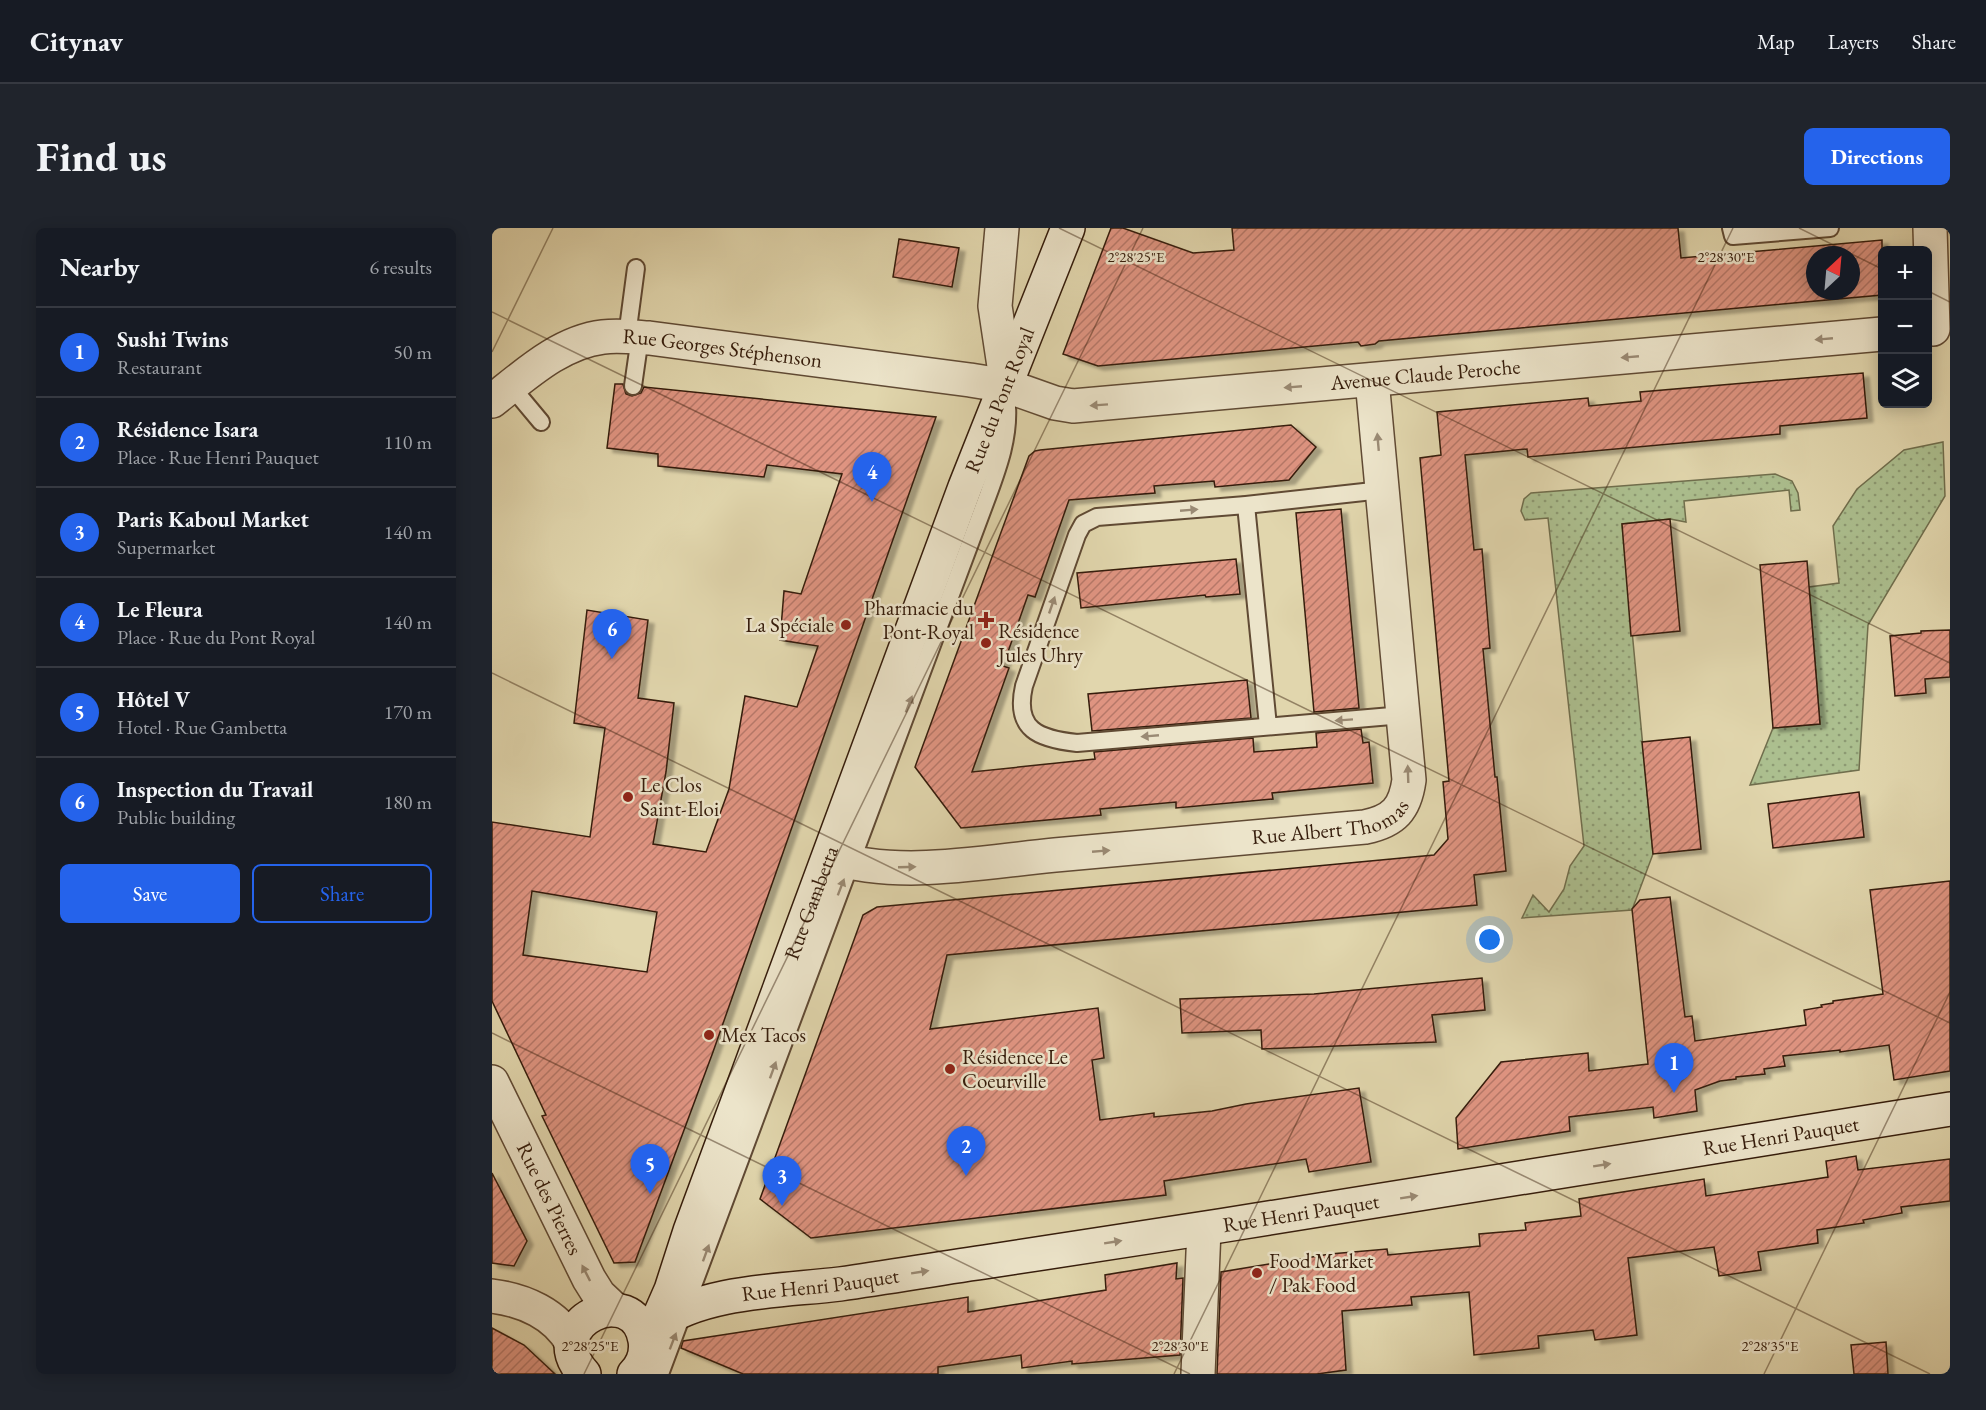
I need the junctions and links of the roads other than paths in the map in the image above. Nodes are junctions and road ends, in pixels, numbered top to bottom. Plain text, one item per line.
1 (1002, 228) edge
2 (1068, 228) edge
3 (1731, 228) edge
4 (1830, 228) edge
5 (1930, 228) edge
6 (636, 268) dead end
7 (1937, 329) edge
8 (1878, 334) edge
9 (633, 337) junction
10 (970, 380) joint
11 (1372, 380) junction
12 (633, 386) dead end
13 (1006, 386) junction
14 (501, 394) edge
15 (541, 422) dead end
16 (1382, 490) junction
17 (1246, 505) junction
18 (933, 573) joint
19 (1403, 716) junction
20 (1268, 726) junction
21 (839, 860) junction
22 (492, 1082) edge
23 (1950, 1109) edge
24 (1204, 1229) junction
25 (690, 1231) junction
26 (492, 1296) edge
27 (686, 1308) junction
28 (620, 1312) junction
29 (572, 1343) junction
30 (645, 1361) edge
31 (584, 1374) edge
32 (1198, 1374) edge

1 - 13 street
2 - 13 street, Rue du Pont Royal
3 - 4 lane
5 - 7 street
6 - 9 lane
8 -> 11 street, Avenue Claude Peroche
9 - 10 street, Rue Georges Stéphenson
9 - 12 lane
9 - 14 street, Rue Georges Stéphenson
10 - 13 street, Avenue Claude Peroche
11 -> 13 street, Avenue Claude Peroche
16 -> 11 street, Rue Albert Thomas
13 - 18 street, Rue du Pont Royal
21 -> 13 lane
14 - 15 lane
16 - 17 lane
16 - 19 street, Rue Albert Thomas
17 - 20 lane
20 -> 17 lane
18 - 21 street, Rue Gambetta
19 -> 20 lane
21 -> 19 street, Rue Albert Thomas
21 - 25 street, Rue Gambetta
27 -> 21 lane
28 -> 22 street, Rue des Pierres
24 -> 23 street, Rue Henri Pauquet
27 -> 24 street, Rue Henri Pauquet
24 - 32 street
25 - 28 street, Rue Gambetta
25 - 30 street, Rue Gambetta
26 - 29 street
27 - 30 street, Rue Henri Pauquet
30 -> 27 lane
28 - 29 street, Rue Gambetta
28 - 30 street, Rue des Pierres
29 - 31 street

